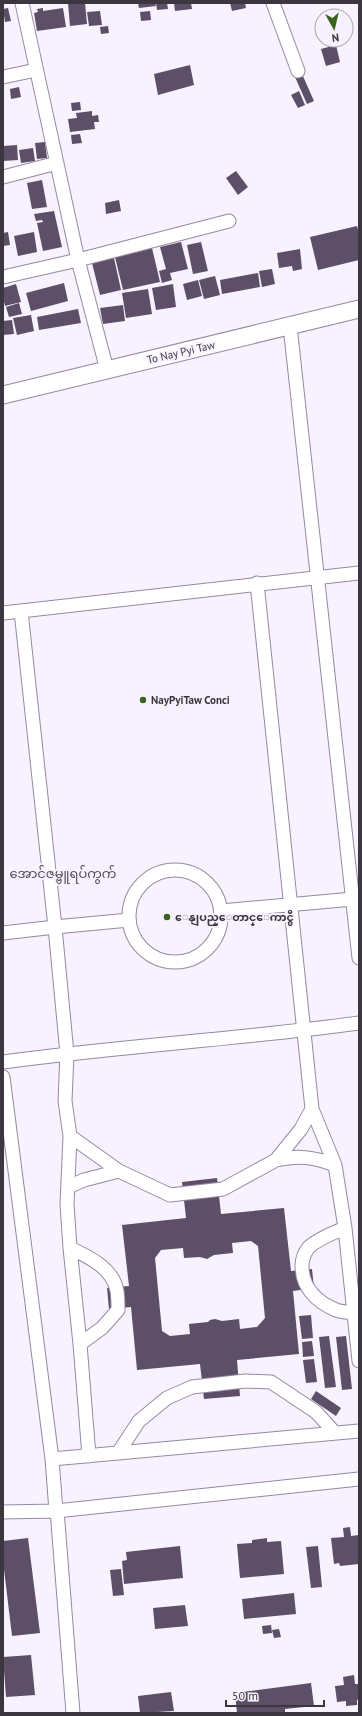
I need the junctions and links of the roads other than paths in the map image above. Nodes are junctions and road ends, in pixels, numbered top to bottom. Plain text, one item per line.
1 (22, 3) edge
2 (273, 3) edge
3 (36, 70) junction
4 (298, 71) dead end
5 (3, 77) edge
6 (57, 163) junction
7 (3, 177) edge
8 (229, 220) dead end
9 (78, 260) junction
10 (3, 277) edge
11 (359, 309) edge
12 (290, 326) junction
13 (107, 370) junction
14 (3, 395) edge
15 (359, 572) edge
16 (318, 576) junction
17 (257, 584) junction
18 (21, 611) junction
19 (3, 613) edge
20 (353, 899) junction
21 (290, 905) junction
22 (221, 911) junction
23 (129, 920) junction
24 (55, 927) junction
25 (3, 933) edge
26 (359, 958) edge
27 (359, 1023) edge
28 (303, 1031) junction
29 (67, 1054) junction
30 (3, 1062) edge
31 (3, 1077) edge
32 (312, 1109) junction
33 (70, 1136) junction
34 (276, 1160) junction
35 (334, 1165) junction
36 (119, 1171) junction
37 (68, 1187) junction
38 (345, 1228) junction
39 (70, 1248) junction
40 (354, 1313) junction
41 (80, 1344) junction
42 (359, 1360) edge
43 (359, 1431) edge
44 (335, 1433) junction
45 (118, 1453) junction
46 (89, 1456) junction
47 (52, 1459) junction
48 (359, 1480) edge
49 (57, 1510) junction
50 (3, 1512) edge
51 (73, 1713) edge

1 - 3 street
2 - 4 street
3 - 5 street
3 - 6 street
6 - 7 street
6 - 9 street
8 - 9 street
9 - 10 street
9 - 13 street
11 - 12 main road, To Nay Pyi Taw
12 - 13 main road, To Nay Pyi Taw
12 - 16 street
13 - 14 main road, To Nay Pyi Taw
15 - 16 street
16 - 17 street
16 - 20 street
17 - 18 street
17 - 21 street
18 - 19 street
18 - 24 street
20 - 21 street
20 - 26 street
21 - 22 street
21 - 28 street
22 - 23 street
22 - 23 street
23 - 24 street
24 - 25 street
24 - 29 street
27 - 28 street
28 - 29 street
28 - 32 street
29 - 30 street
29 - 33 street
31 - 47 street
32 - 34 street
32 - 35 street
33 - 36 street
33 - 37 street
34 - 35 street
34 - 36 street
35 - 38 street
36 - 37 street
37 - 39 street
38 - 40 street
38 - 40 street
39 - 41 street
39 - 41 street
40 - 42 street
41 - 46 street
43 - 44 street
44 - 45 street
44 - 45 street
45 - 46 street
46 - 47 street
47 - 49 street
48 - 49 street
49 - 50 street
49 - 51 street

